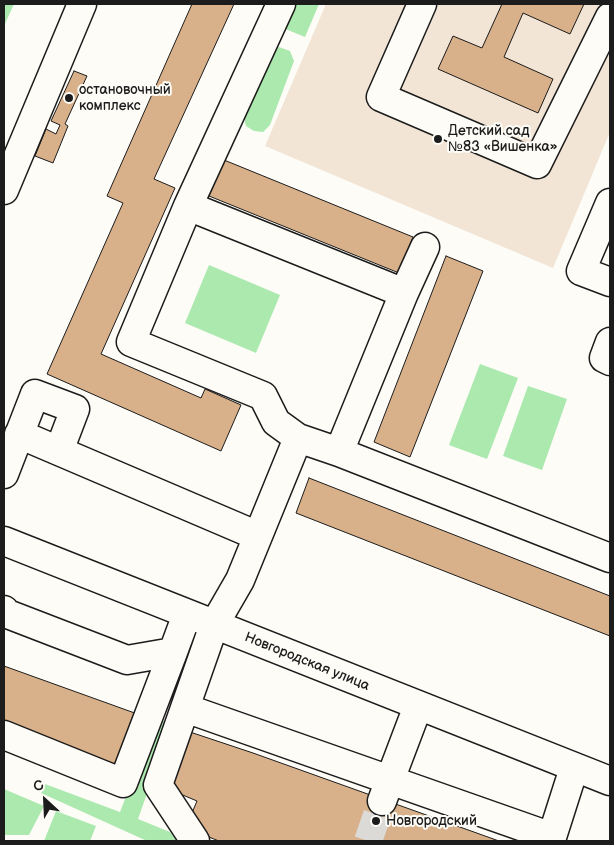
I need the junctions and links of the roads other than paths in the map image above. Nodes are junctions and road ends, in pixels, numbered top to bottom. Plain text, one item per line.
1 (82, 4) edge
2 (281, 4) edge
3 (422, 4) edge
4 (610, 17) edge
5 (4, 190) edge
6 (610, 203) edge
7 (188, 206) junction
8 (425, 247) dead end
9 (610, 282) edge
10 (404, 293) junction
11 (610, 342) edge
12 (610, 361) edge
13 (20, 434) junction
14 (298, 438) junction
15 (59, 451) junction
16 (339, 452) junction
17 (4, 474) edge
18 (258, 536) junction
19 (4, 543) edge
20 (610, 558) edge
21 (4, 610) edge
22 (187, 614) junction
23 (214, 625) junction
24 (173, 652) junction
25 (418, 706) junction
26 (185, 708) junction
27 (4, 735) edge
28 (574, 768) junction
29 (610, 782) edge
30 (386, 791) junction
31 (552, 840) edge
32 (195, 841) edge

1 - 5 street
2 - 7 street
3 - 4 street
6 - 9 street
7 - 10 street
7 - 14 street
8 - 10 street
10 - 16 street
11 - 12 street
13 - 15 street
13 - 15 street
13 - 17 street
14 - 16 street
14 - 18 street
15 - 18 street
16 - 20 street
18 - 23 street
19 - 22 street, Новгородская улица
21 - 24 street
22 - 23 street, Новгородская улица
22 - 24 street
23 - 25 street, Новгородская улица
23 - 26 street
24 - 27 street
25 - 28 street, Новгородская улица
25 - 30 street
26 - 30 street
26 - 32 street
28 - 29 street, Новгородская улица
28 - 31 street
30 - 31 street

